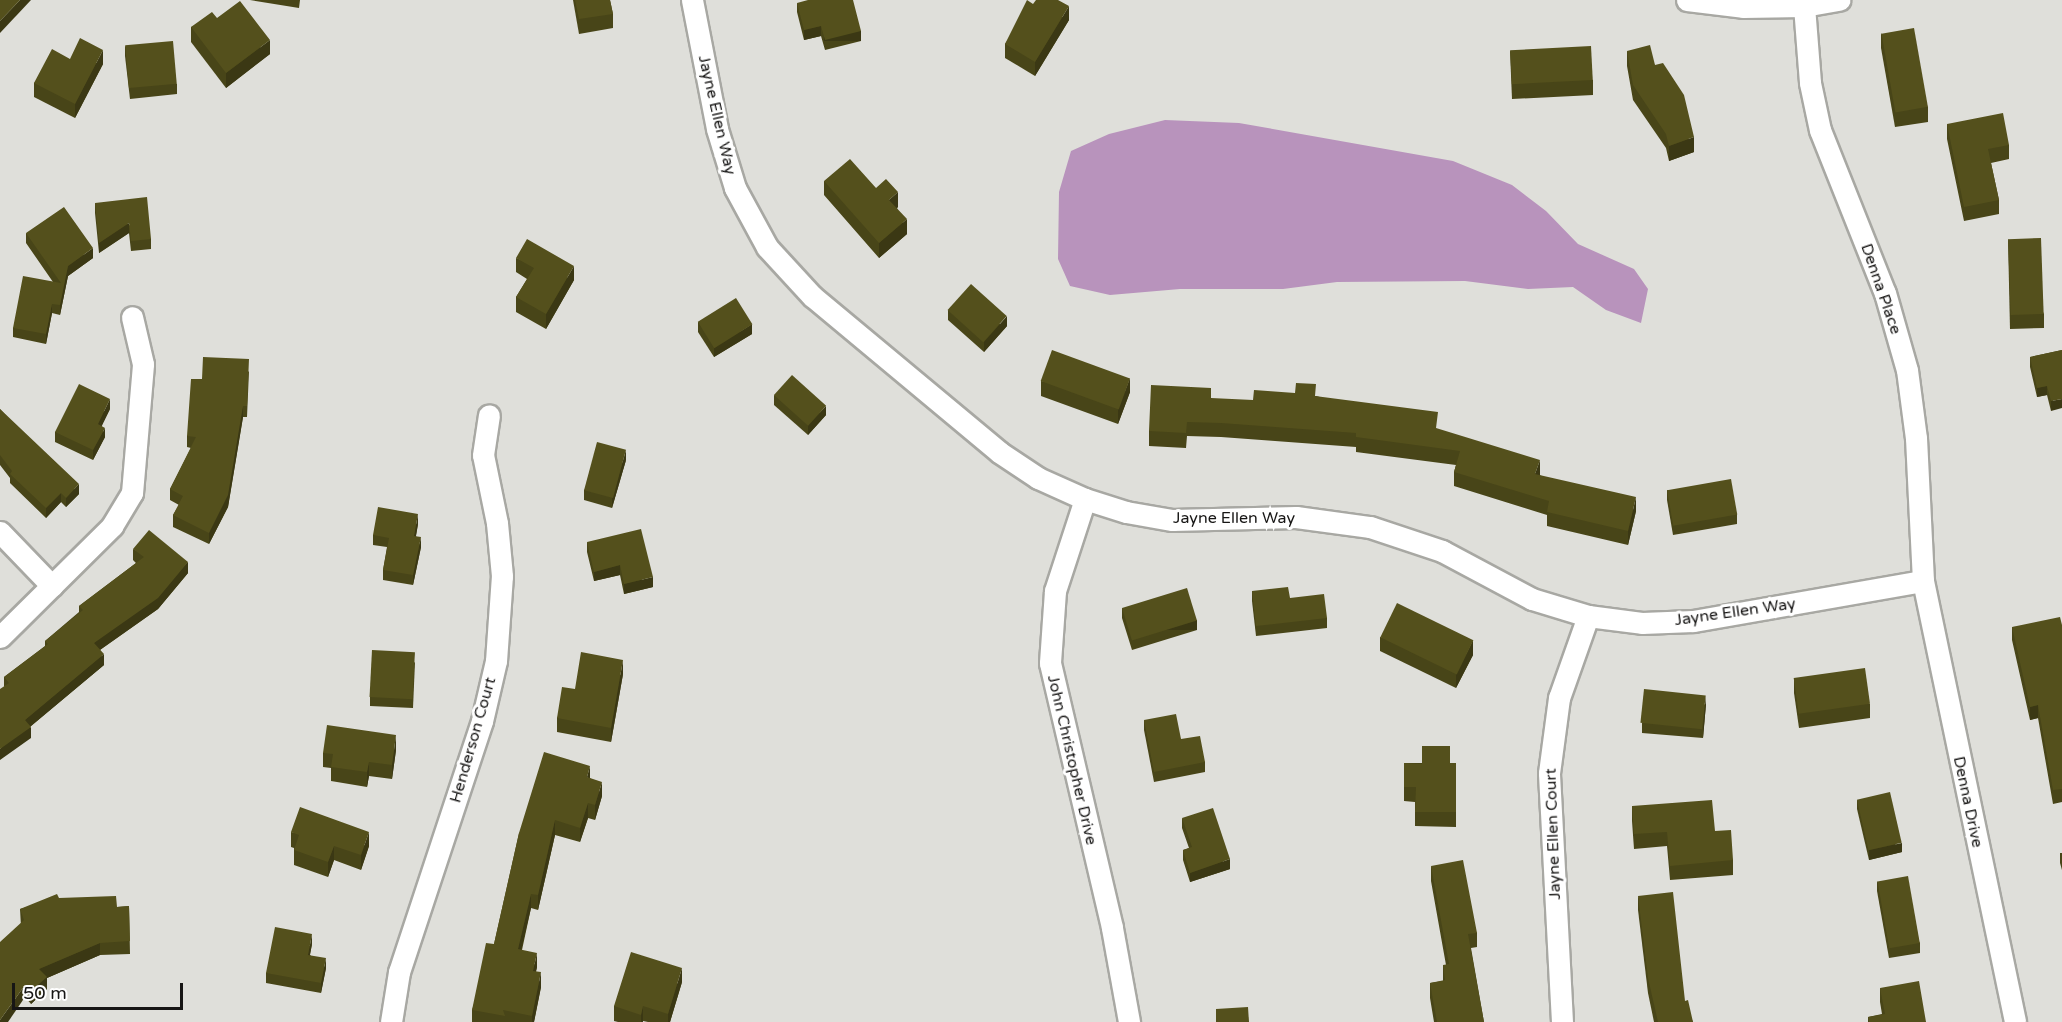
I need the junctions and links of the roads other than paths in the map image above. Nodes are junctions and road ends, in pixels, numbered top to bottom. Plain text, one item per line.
1 (692, 0) edge
2 (1687, 0) edge
3 (1839, 0) edge
4 (1804, 6) junction
5 (132, 317) dead end
6 (489, 415) dead end
7 (1085, 500) junction
8 (0, 532) edge
9 (1923, 581) junction
10 (52, 586) junction
11 (1588, 616) junction
12 (0, 637) edge
13 (391, 1022) edge
14 (1129, 1022) edge
15 (1562, 1022) edge
16 (2015, 1022) edge

1 - 7 street, Jayne Ellen Way
2 - 4 street
3 - 4 street
4 - 9 street, Denna Place
5 - 10 street
6 - 13 street, Henderson Court
7 - 11 street, Jayne Ellen Way
7 - 14 street, John Christopher Drive
8 - 10 street
9 - 11 street, Jayne Ellen Way
9 - 16 street, Denna Drive
10 - 12 street
11 - 15 street, Jayne Ellen Court

